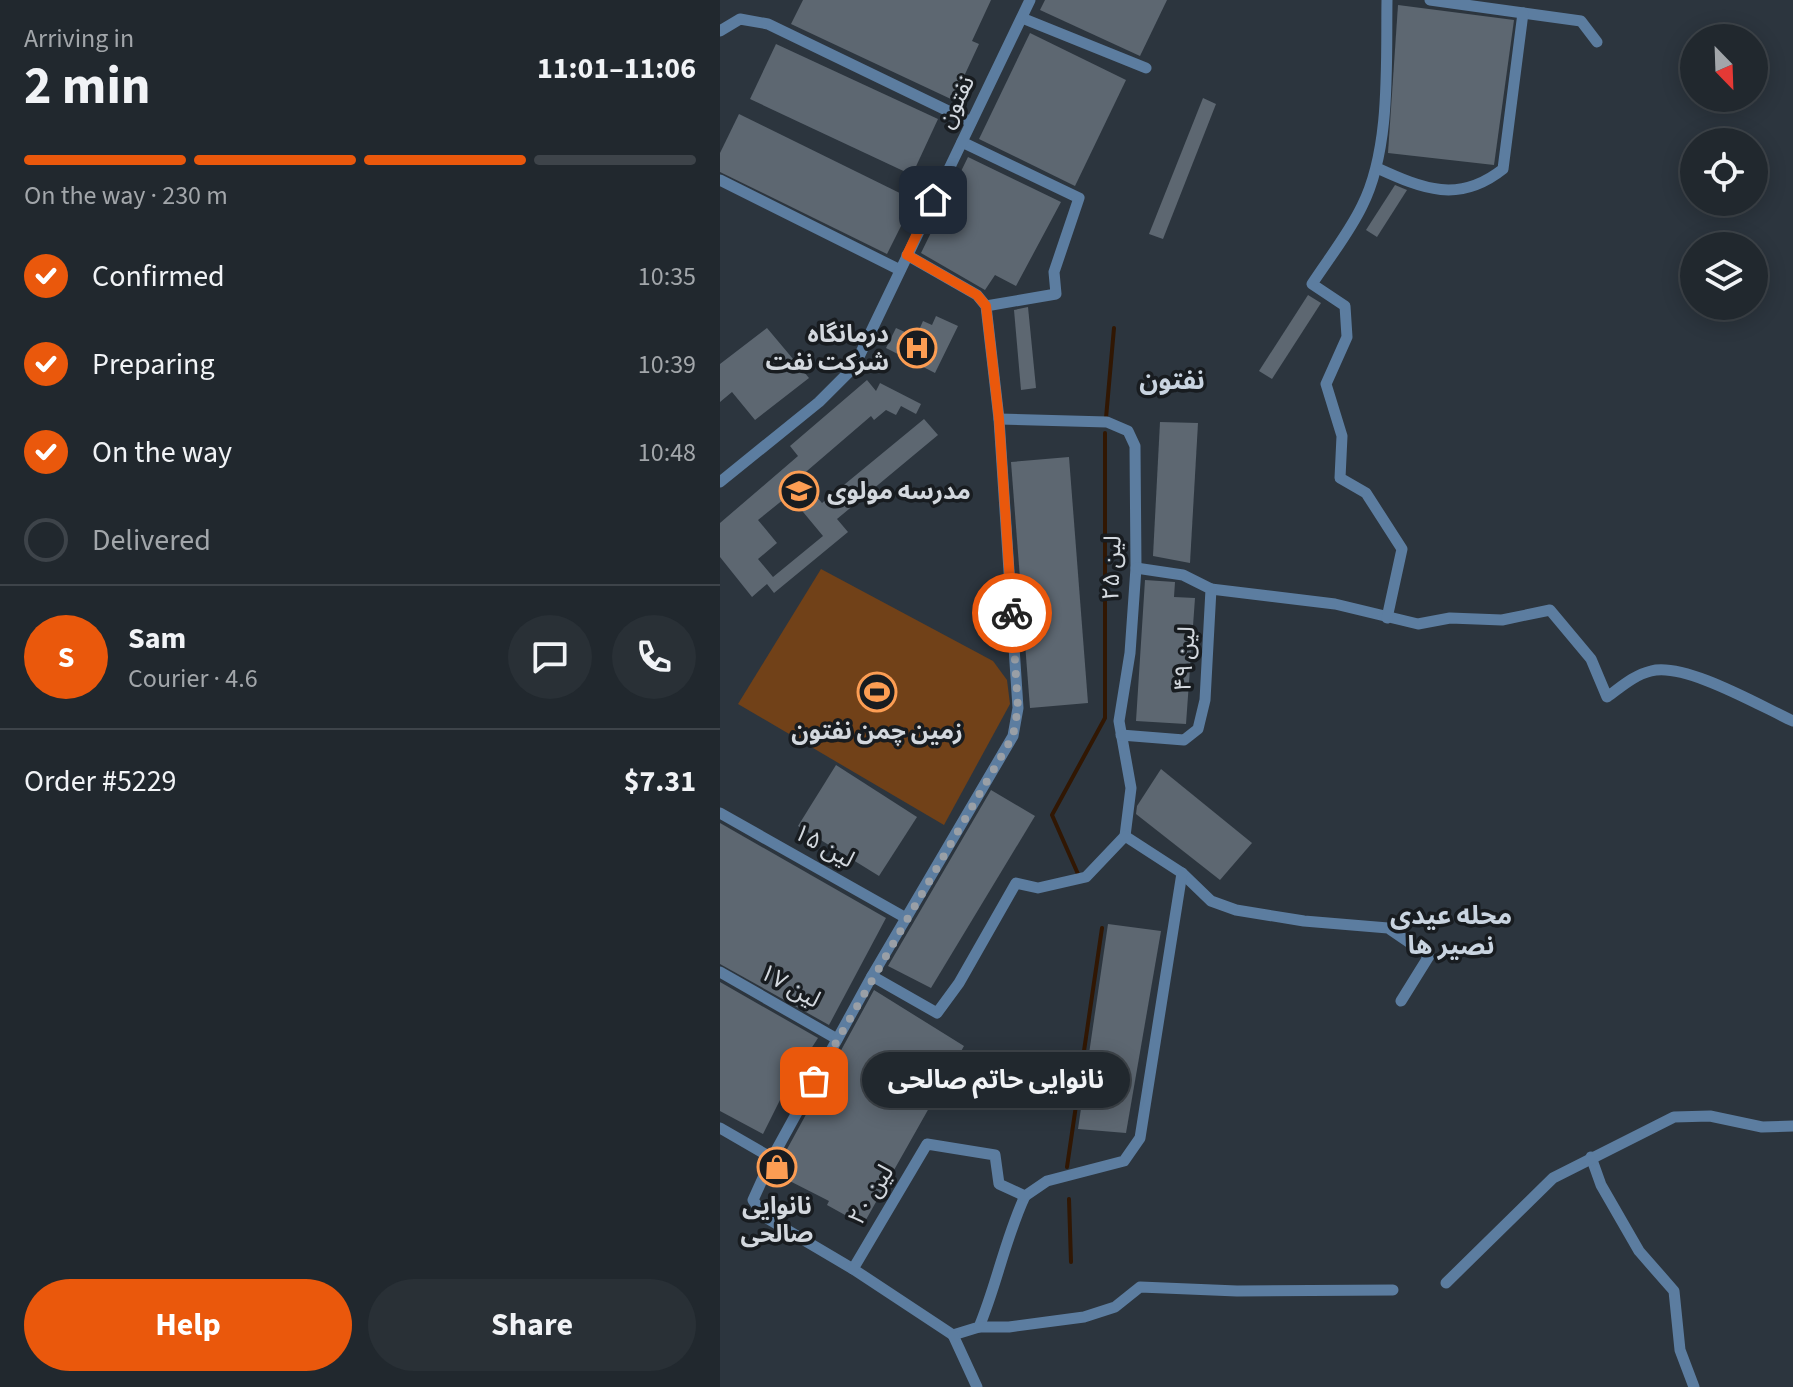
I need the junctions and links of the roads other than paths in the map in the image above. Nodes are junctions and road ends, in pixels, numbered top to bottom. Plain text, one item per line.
1 (1030, 0) edge
2 (1387, 0) edge
3 (1430, 0) edge
4 (1523, 13) junction
5 (1022, 18) junction
6 (720, 31) edge
7 (1597, 42) dead end
8 (1146, 68) dead end
9 (971, 122) junction
10 (962, 142) junction
11 (1377, 168) junction
12 (720, 180) edge
13 (907, 255) junction
14 (900, 270) junction
15 (986, 306) junction
16 (999, 419) junction
17 (720, 482) edge
18 (1136, 568) junction
19 (1211, 589) junction
20 (1387, 618) junction
21 (1793, 721) edge
22 (1121, 735) junction
23 (720, 813) edge
24 (1125, 836) junction
25 (1182, 873) junction
26 (906, 918) junction
27 (720, 972) edge
28 (872, 976) junction
29 (1401, 1001) dead end
30 (837, 1039) junction
31 (1793, 1126) edge
32 (720, 1128) edge
33 (1591, 1157) junction
34 (772, 1158) junction
35 (1025, 1196) junction
36 (853, 1269) junction
37 (1446, 1283) dead end
38 (1393, 1290) dead end
39 (979, 1327) junction
40 (953, 1335) junction
41 (977, 1387) edge
42 (1694, 1387) edge

1 - 5 street, نفتون
2 - 11 street
3 - 4 street
4 - 7 street
4 - 11 street
5 - 8 street
5 - 9 street, نفتون
6 - 9 street
9 - 10 street, نفتون
10 - 13 street, نفتون
10 - 15 street
11 - 20 street
12 - 14 street
13 - 14 street, نفتون
13 - 15 street
14 - 17 street, نفتون
15 - 16 street
16 - 18 street, لین ۲۵
16 - 26 street
18 - 19 street
18 - 22 street, لین ۲۵
19 - 20 street
19 - 22 street, لین ۴۹
20 - 21 street
22 - 24 street, لین ۲۵
23 - 26 street, لین ۱۵
24 - 25 street
24 - 28 street
25 - 29 street
25 - 35 street
26 - 28 street
27 - 30 street, لین ۱۷
28 - 30 street
30 - 34 street
31 - 33 street
32 - 34 street
33 - 37 street
33 - 42 street
34 - 36 street
35 - 36 street, لین ۲۰
35 - 39 street
36 - 40 street
38 - 39 street
39 - 40 street
40 - 41 street

